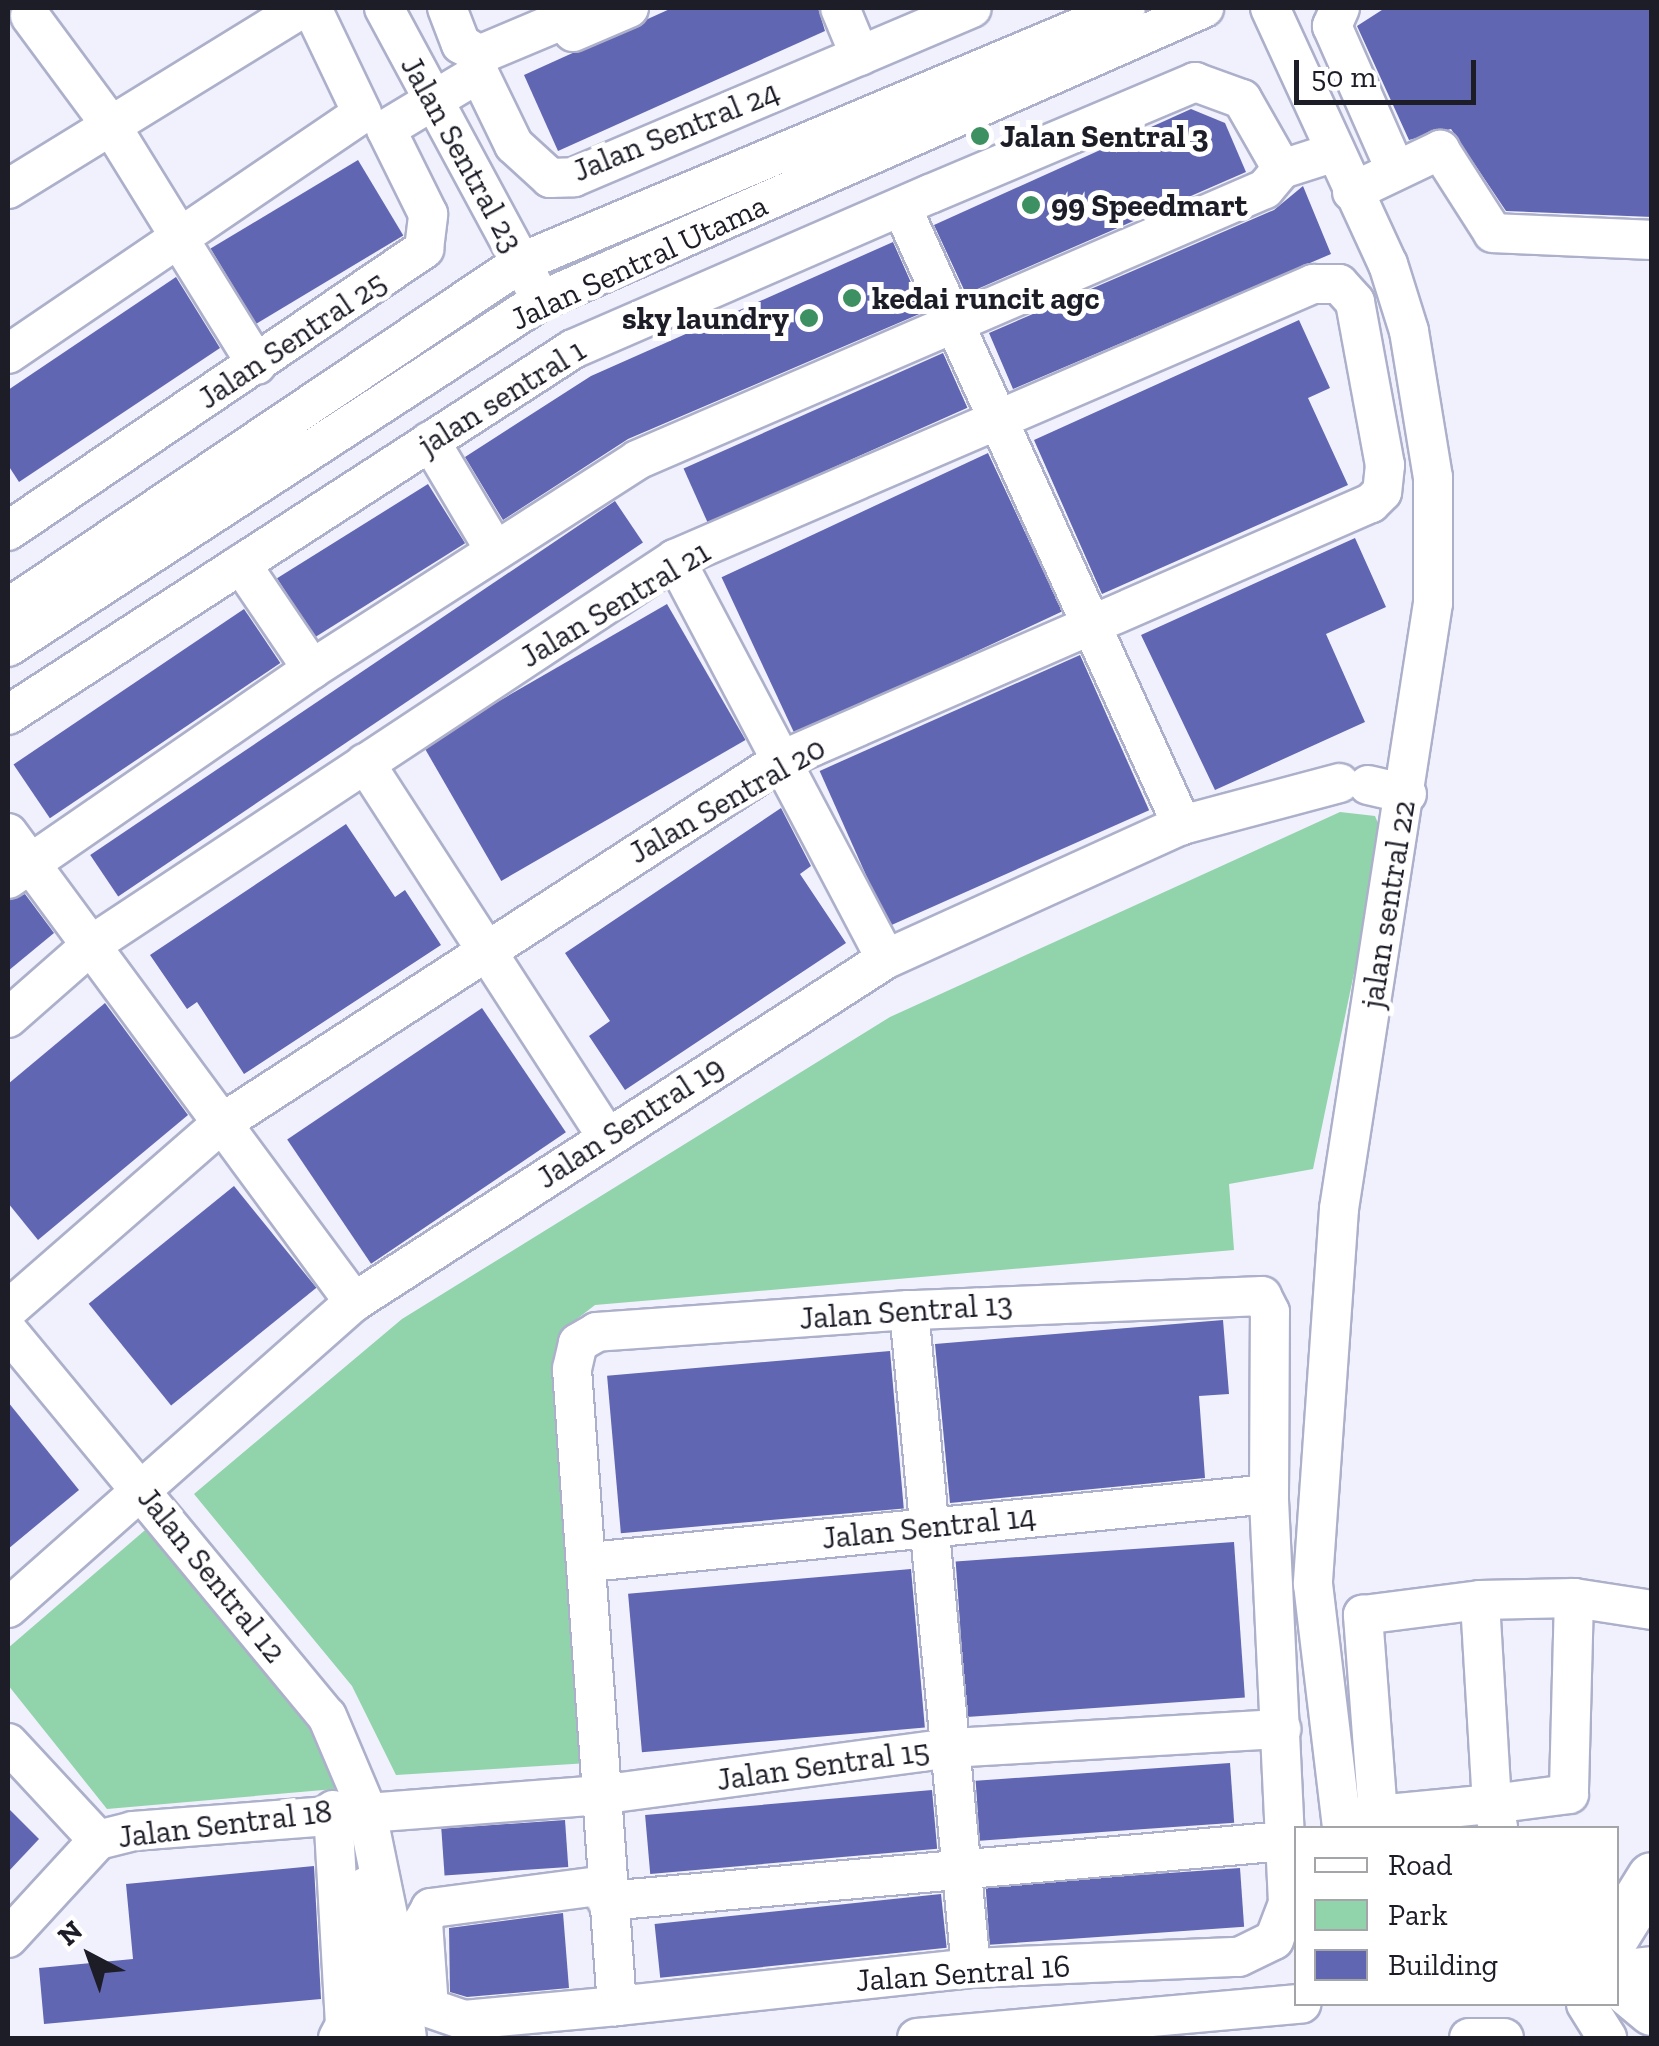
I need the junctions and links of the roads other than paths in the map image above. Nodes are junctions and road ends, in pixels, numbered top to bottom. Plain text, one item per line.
1 (302, 8) edge
2 (312, 8) edge
3 (384, 8) edge
4 (447, 8) edge
5 (591, 8) edge
6 (628, 8) edge
7 (840, 8) edge
8 (972, 8) edge
9 (1126, 8) edge
10 (1204, 8) edge
11 (1270, 8) edge
12 (1340, 8) edge
13 (27, 18) edge
14 (860, 56) junction
15 (479, 73) junction
16 (428, 102) junction
17 (953, 121) junction
18 (110, 124) junction
19 (386, 129) junction
20 (1332, 152) junction
21 (1282, 168) junction
22 (1395, 169) junction
23 (8, 189) edge
24 (1352, 192) junction
25 (916, 201) junction
26 (1652, 240) edge
27 (185, 247) junction
28 (522, 262) junction
29 (1339, 284) joint
30 (540, 301) junction
31 (953, 320) junction
32 (8, 354) edge
33 (257, 365) junction
34 (8, 376) edge
35 (1001, 420) junction
36 (430, 442) junction
37 (8, 531) edge
38 (494, 549) junction
39 (674, 559) junction
40 (240, 564) junction
41 (8, 608) edge
42 (1095, 622) junction
43 (8, 647) edge
44 (312, 669) junction
45 (8, 715) edge
46 (782, 760) junction
47 (365, 764) junction
48 (1406, 794) junction
49 (1182, 824) junction
50 (15, 858) edge
51 (91, 945) junction
52 (486, 949) junction
53 (886, 959) junction
54 (8, 1018) edge
55 (222, 1123) junction
56 (606, 1136) junction
57 (1262, 1296) joint
58 (354, 1302) junction
59 (8, 1310) edge
60 (909, 1310) junction
61 (8, 1331) edge
62 (143, 1489) junction
63 (1269, 1494) junction
64 (926, 1526) junction
65 (590, 1562) junction
66 (1574, 1598) junction
67 (1480, 1600) junction
68 (8, 1608) edge
69 (1652, 1610) edge
70 (1281, 1729) junction
71 (950, 1748) junction
72 (12, 1760) edge
73 (599, 1795) junction
74 (1570, 1811) edge
75 (1496, 1816) edge
76 (1354, 1820) edge
77 (357, 1821) junction
78 (98, 1840) junction
79 (1285, 1841) junction
80 (960, 1864) junction
81 (1652, 1877) edge
82 (606, 1893) junction
83 (1619, 1930) edge
84 (8, 1938) edge
85 (1652, 1966) edge
86 (971, 1968) junction
87 (1619, 1970) edge
88 (385, 1976) junction
89 (1619, 1984) edge
90 (1294, 2005) edge
91 (617, 2006) junction
92 (1587, 2006) edge
93 (1652, 2011) edge
94 (421, 2027) edge
95 (338, 2038) edge
96 (372, 2038) edge
97 (917, 2038) edge
98 (1470, 2038) edge
99 (1504, 2038) edge
100 (1607, 2038) edge

1 - 18 street
2 - 27 street
3 - 16 street, Jalan Sentral 23
4 - 5 street
6 - 15 street
7 - 14 street
8 - 14 street, Jalan Sentral 24
9 - 28 street, Jalan Sentral Utama
10 - 17 street, Jalan Sentral Utama
11 - 20 street, jalan sentral 22
12 - 22 street
13 - 18 street
14 - 15 street, Jalan Sentral 24
15 - 16 street
16 - 19 street
16 - 28 street, Jalan Sentral 23
17 - 25 street
17 - 30 street, Jalan Sentral Utama
18 - 23 street
18 - 27 street
19 - 27 street
19 - 33 street, Jalan Sentral 25
20 - 21 street
20 - 24 street, jalan sentral 22
21 - 25 street, jalan sentral 1
21 - 31 street
22 - 24 street
22 - 26 street
24 - 48 street, jalan sentral 22
25 - 31 street
25 - 36 street, jalan sentral 1
27 - 32 street
27 - 33 street
27 - 34 street
28 - 30 street, Jalan Sentral 23
28 - 41 street, Jalan Sentral Utama
29 - 35 street, Jalan Sentral 21
29 - 42 street, Jalan Sentral 20
30 - 43 street, Jalan Sentral Utama
31 - 35 street
31 - 38 street
33 - 37 street, Jalan Sentral 25
35 - 39 street, Jalan Sentral 21
35 - 42 street
36 - 38 street
36 - 40 street, jalan sentral 1
38 - 44 street
39 - 46 street
39 - 47 street, Jalan Sentral 21
40 - 44 street
40 - 45 street, jalan sentral 1
42 - 46 street, Jalan Sentral 20
42 - 49 street
44 - 50 street
46 - 52 street, Jalan Sentral 20
46 - 53 street
47 - 51 street, Jalan Sentral 21
47 - 52 street
48 - 49 street, Jalan Sentral 19
48 - 76 street, jalan sentral 22
49 - 53 street, Jalan Sentral 19
50 - 51 street
51 - 54 street, Jalan Sentral 21
51 - 55 street
52 - 55 street, Jalan Sentral 20
52 - 56 street
53 - 56 street, Jalan Sentral 19
55 - 58 street
55 - 59 street, Jalan Sentral 20
56 - 58 street, Jalan Sentral 19
57 - 60 street, Jalan Sentral 13
57 - 63 street, Jalan Sentral 16
58 - 62 street, Jalan Sentral 19
60 - 64 street
60 - 65 street, Jalan Sentral 13
61 - 62 street, Jalan Sentral 12
62 - 68 street, Jalan Sentral 19
62 - 77 street, Jalan Sentral 12
63 - 64 street, Jalan Sentral 14
63 - 70 street, Jalan Sentral 16
64 - 65 street, Jalan Sentral 14
64 - 71 street
65 - 73 street
66 - 67 street
66 - 69 street
66 - 74 street
67 - 75 street
67 - 76 street
70 - 71 street, Jalan Sentral 15
70 - 79 street, Jalan Sentral 16
71 - 73 street, Jalan Sentral 15
71 - 80 street
72 - 78 street
73 - 77 street, Jalan Sentral 15
73 - 82 street
74 - 75 street
75 - 76 street
77 - 78 street, Jalan Sentral 18
77 - 88 street, Jalan Sentral 12
77 - 95 street
78 - 84 street, Jalan Sentral 18
79 - 80 street
79 - 86 street, Jalan Sentral 16
80 - 82 street
80 - 86 street
81 - 83 main road
82 - 91 street
82 - 94 street
85 - 87 street
86 - 91 street, Jalan Sentral 16
88 - 94 street, Jalan Sentral 12
88 - 96 street, Jalan Sentral 12
89 - 93 main road
90 - 97 street
91 - 94 street, Jalan Sentral 16
92 - 100 street
98 - 99 street

